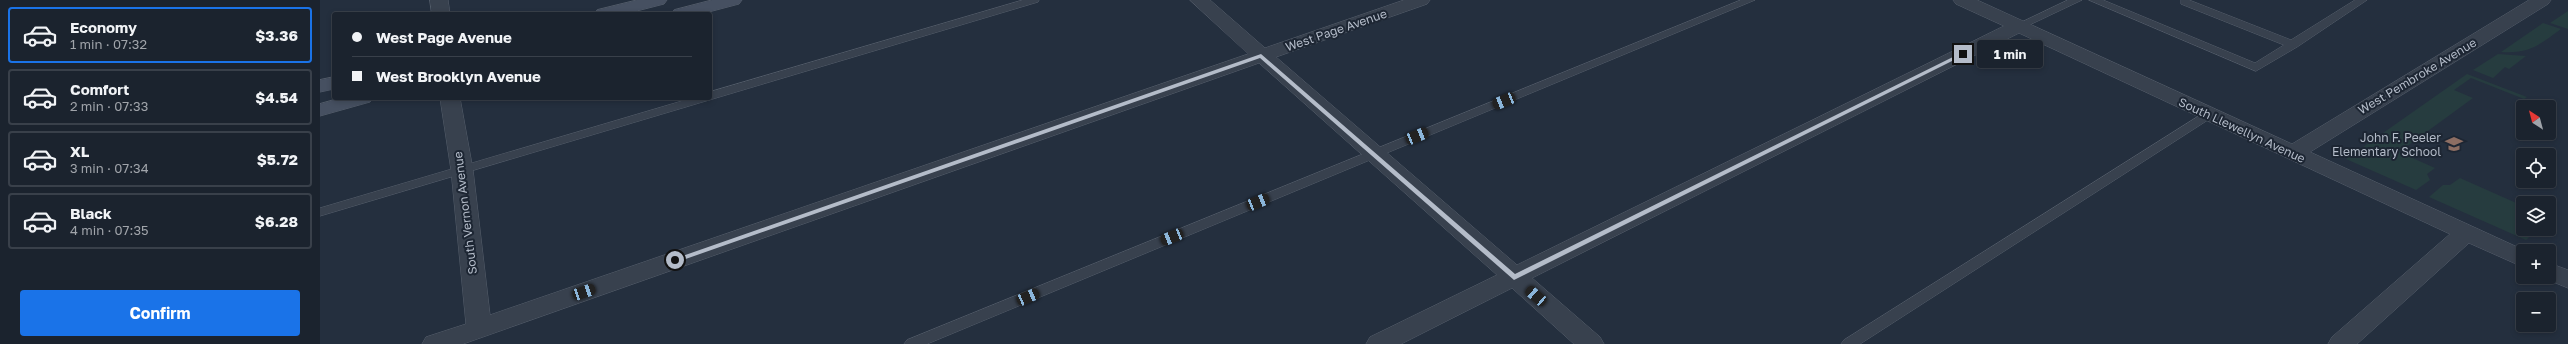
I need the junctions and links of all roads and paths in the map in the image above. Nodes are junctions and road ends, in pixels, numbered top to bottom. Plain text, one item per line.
1 (439, 0) edge
2 (658, 0) edge
3 (733, 0) edge
4 (1034, 0) edge
5 (1199, 0) edge
6 (1420, 0) edge
7 (1750, 0) edge
8 (1962, 0) edge
9 (2077, 0) edge
10 (2094, 0) edge
11 (2362, 0) edge
12 (2542, 0) edge
13 (2185, 2) dead end
14 (441, 12) edge
15 (611, 12) edge
16 (688, 12) edge
17 (2019, 26) junction
18 (2293, 44) junction
19 (1261, 56) junction
20 (332, 83) edge
21 (320, 86) edge
22 (712, 95) edge
23 (356, 100) edge
24 (450, 100) edge
25 (698, 100) edge
26 (320, 110) edge
27 (2207, 114) junction
28 (2293, 153) junction
29 (1373, 154) junction
30 (462, 170) junction
31 (320, 212) edge
32 (2466, 233) junction
33 (2516, 256) edge
34 (2556, 274) edge
35 (1514, 278) junction
36 (2568, 280) edge
37 (479, 328) junction
38 (435, 344) edge
39 (912, 344) edge
40 (1379, 344) edge
41 (1591, 344) edge
42 (1849, 344) edge
43 (2341, 344) edge

1 - 14 street
2 - 15 main road
3 - 16 main road
4 - 22 lane
5 - 19 street
6 - 19 street, West Page Avenue
7 - 29 lane
8 - 17 street, South Llewellyn Avenue
9 - 17 lane
10 - 18 lane
11 - 18 lane
12 - 28 street, West Pembroke Avenue
13 - 18 lane
17 - 27 street, South Llewellyn Avenue
17 - 35 street
19 - 29 street
19 - 37 street, West Page Avenue
20 - 21 main road
23 - 26 main road
24 - 30 street, South Vernon Avenue
25 - 30 lane
27 - 28 street, South Llewellyn Avenue
27 - 42 lane
28 - 32 street, South Llewellyn Avenue
29 - 35 street
29 - 39 lane
30 - 31 lane
30 - 37 street, South Vernon Avenue
32 - 33 street, South Llewellyn Avenue
32 - 43 street
34 - 36 street
35 - 40 street
35 - 41 street
37 - 38 street, West Page Avenue

